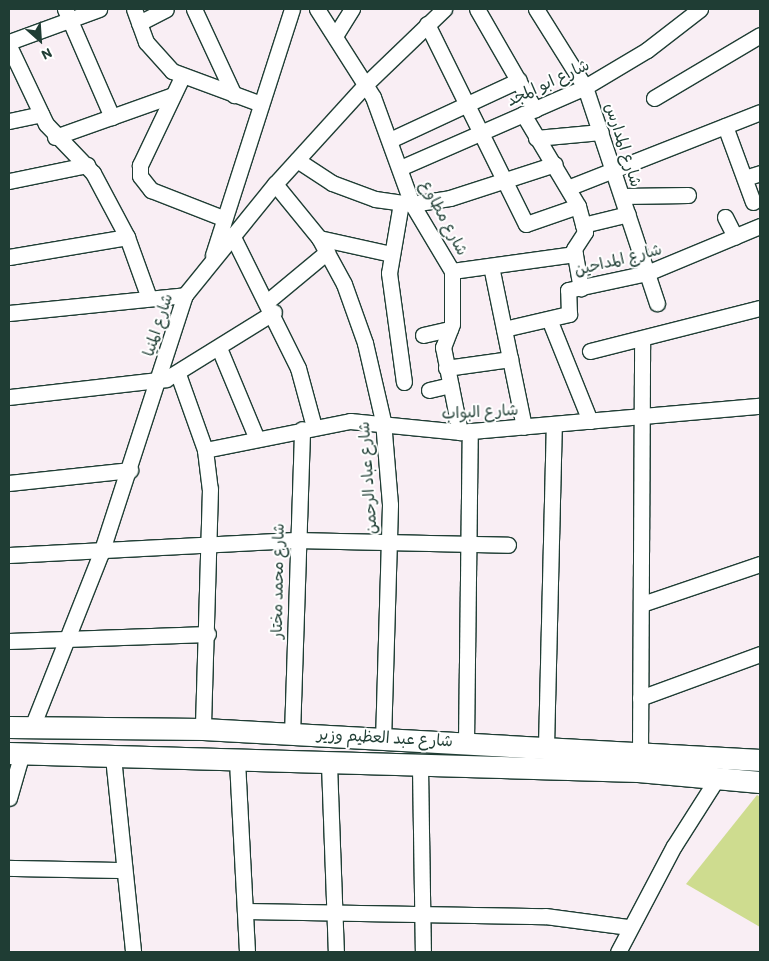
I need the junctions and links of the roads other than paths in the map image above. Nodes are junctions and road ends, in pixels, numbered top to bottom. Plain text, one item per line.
1 (99, 9) edge
2 (166, 9) edge
3 (194, 9) edge
4 (292, 9) edge
5 (317, 9) edge
6 (352, 9) edge
7 (444, 9) edge
8 (477, 9) edge
9 (536, 9) edge
10 (700, 9) edge
11 (67, 15) edge
12 (136, 16) edge
13 (427, 24) junction
14 (760, 35) edge
15 (335, 36) junction
16 (9, 42) edge
17 (9, 46) edge
18 (182, 77) junction
19 (519, 80) junction
20 (366, 85) junction
21 (585, 87) junction
22 (173, 95) junction
23 (234, 95) junction
24 (654, 98) dead end
25 (261, 104) junction
26 (468, 104) junction
27 (529, 112) junction
28 (760, 112) edge
29 (42, 114) junction
30 (112, 117) junction
31 (9, 122) edge
32 (725, 126) junction
33 (600, 132) junction
34 (482, 133) junction
35 (55, 137) junction
36 (536, 138) junction
37 (390, 140) junction
38 (297, 160) junction
39 (555, 164) junction
40 (87, 165) junction
41 (400, 168) junction
42 (613, 170) junction
43 (760, 173) edge
44 (745, 178) junction
45 (9, 181) edge
46 (505, 181) junction
47 (275, 184) junction
48 (570, 187) junction
49 (688, 195) dead end
50 (622, 196) junction
51 (753, 202) dead end
52 (407, 203) junction
53 (578, 206) junction
54 (628, 214) junction
55 (725, 217) dead end
56 (223, 218) junction
57 (584, 225) junction
58 (760, 226) edge
59 (232, 235) junction
60 (127, 236) junction
61 (734, 237) junction
62 (319, 238) junction
63 (327, 252) junction
64 (391, 254) junction
65 (575, 254) junction
66 (9, 257) edge
67 (213, 258) junction
68 (491, 266) junction
69 (452, 271) junction
70 (647, 273) junction
71 (581, 288) junction
72 (185, 294) junction
73 (149, 298) junction
74 (657, 303) dead end
75 (271, 307) junction
76 (760, 308) edge
77 (9, 313) edge
78 (549, 319) junction
79 (450, 329) junction
80 (504, 329) junction
81 (423, 335) dead end
82 (642, 339) junction
83 (219, 348) junction
84 (590, 351) dead end
85 (510, 359) junction
86 (446, 368) junction
87 (178, 374) junction
88 (160, 380) junction
89 (404, 382) dead end
90 (450, 385) junction
91 (429, 390) dead end
92 (9, 398) edge
93 (760, 406) edge
94 (643, 417) junction
95 (384, 421) junction
96 (590, 421) junction
97 (554, 424) junction
98 (524, 427) junction
99 (308, 428) junction
100 (465, 432) junction
101 (256, 437) junction
102 (205, 450) junction
103 (130, 470) junction
104 (9, 483) edge
105 (295, 540) junction
106 (390, 541) junction
107 (210, 544) junction
108 (469, 544) junction
109 (508, 545) dead end
110 (101, 553) junction
111 (9, 555) edge
112 (760, 564) edge
113 (642, 604) junction
114 (208, 634) junction
115 (67, 639) junction
116 (9, 641) edge
117 (760, 654) edge
118 (640, 698) junction
119 (9, 727) edge
120 (32, 727) junction
121 (203, 730) junction
122 (292, 734) junction
123 (362, 737) junction
124 (394, 738) junction
125 (466, 742) junction
126 (546, 746) junction
127 (640, 750) junction
128 (15, 753) edge
129 (113, 757) junction
130 (753, 759) edge
131 (237, 761) junction
132 (329, 764) junction
133 (357, 765) junction
134 (411, 767) junction
135 (718, 777) junction
136 (739, 780) junction
137 (760, 782) edge
138 (9, 798) edge
139 (9, 868) edge
140 (124, 870) junction
141 (246, 911) junction
142 (334, 913) junction
143 (421, 914) junction
144 (629, 927) junction
145 (133, 952) edge
146 (247, 952) edge
147 (336, 952) edge
148 (423, 952) edge
149 (618, 952) edge

1 - 11 street
2 - 12 street
3 - 23 street
4 - 25 street
5 - 15 street, شارع مطاوع
6 - 15 street
7 - 13 street, شارع المنيا
8 - 19 street
9 - 21 street, شارع المدارس
10 - 21 street, شارع ابو المجد
11 - 16 street
11 - 30 street
12 - 18 street
13 - 20 street, شارع المنيا
13 - 26 street
14 - 24 street
15 - 20 street, شارع مطاوع
17 - 29 street
18 - 22 street
18 - 23 street
19 - 26 street
19 - 27 street
20 - 37 street, شارع مطاوع
20 - 38 street, شارع المنيا
21 - 27 street, شارع ابو المجد
21 - 33 street, شارع المدارس
22 - 30 street
22 - 56 street
23 - 25 street
25 - 56 street
26 - 34 street
26 - 37 street
27 - 34 street, شارع ابو المجد
27 - 36 street
28 - 32 street
29 - 31 street
29 - 35 street
30 - 35 street
32 - 42 street
32 - 44 street
33 - 36 street
33 - 42 street, شارع المدارس
34 - 41 street, شارع ابو المجد
34 - 46 street
35 - 40 street
36 - 39 street
37 - 41 street, شارع مطاوع
38 - 47 street, شارع المنيا
38 - 52 street
39 - 46 street
39 - 48 street
40 - 45 street
40 - 60 street
41 - 52 street, شارع مطاوع
42 - 48 street
42 - 50 street, شارع المدارس
43 - 44 street
44 - 51 street
46 - 52 street
46 - 53 street
47 - 59 street, شارع المنيا
47 - 62 street, شارع عباد الرحمن
48 - 53 street
49 - 50 street
50 - 54 street, شارع المدارس
52 - 64 street
52 - 69 street, شارع مطاوع
53 - 57 street
54 - 57 street
54 - 70 street, شارع المدارس
55 - 61 street
56 - 67 street
57 - 65 street
58 - 61 street, شارع المداحين
59 - 67 street, شارع المنيا
59 - 75 street, شارع محمد مختار
60 - 66 street
60 - 73 street
61 - 70 street, شارع المداحين
62 - 63 street, شارع عباد الرحمن
62 - 64 street
63 - 75 street
63 - 95 street, شارع عباد الرحمن
64 - 89 street
65 - 68 street
65 - 71 street
67 - 72 street, شارع المنيا
68 - 69 street
68 - 80 street
69 - 79 street, شارع مطاوع
70 - 71 street, شارع المداحين
70 - 74 street, شارع المدارس
71 - 78 street, شارع المداحين
72 - 73 street
72 - 88 street, شارع المنيا
73 - 77 street
75 - 83 street
75 - 99 street, شارع محمد مختار
76 - 82 street
78 - 80 street, شارع المداحين
78 - 96 street
79 - 81 street
79 - 86 street, شارع مطاوع
80 - 85 street
82 - 84 street
82 - 94 street
83 - 87 street
83 - 101 street
85 - 86 street
85 - 98 street
86 - 90 street, شارع مطاوع
87 - 88 street
87 - 102 street
88 - 92 street
88 - 103 street, شارع المنيا
90 - 91 street
90 - 100 street, شارع مطاوع
93 - 94 street, شارع البواب
94 - 96 street, شارع البواب
94 - 113 street
95 - 99 street, شارع البواب
95 - 100 street, شارع البواب
95 - 106 street, شارع عباد الرحمن
96 - 97 street, شارع البواب
97 - 98 street, شارع البواب
97 - 126 street
98 - 100 street, شارع البواب
99 - 101 street, شارع البواب
99 - 105 street, شارع محمد مختار
100 - 108 street, شارع مطاوع
101 - 102 street, شارع البواب
102 - 107 street
103 - 104 street
103 - 110 street, شارع المنيا
105 - 106 street
105 - 107 street
105 - 122 street, شارع محمد مختار
106 - 108 street
106 - 124 street, شارع عباد الرحمن
107 - 110 street
107 - 114 street
108 - 109 street
108 - 125 street, شارع مطاوع
110 - 111 street
110 - 115 street, شارع المنيا
112 - 113 street
113 - 118 street
114 - 115 street
114 - 121 street
115 - 116 street
115 - 120 street, شارع المنيا
117 - 118 street
118 - 127 street
119 - 120 street, شارع عبد العظيم وزير
120 - 121 street, شارع عبد العظيم وزير
121 - 122 street, شارع عبد العظيم وزير
122 - 123 street, شارع عبد العظيم وزير
123 - 124 street, شارع عبد العظيم وزير
123 - 133 street
124 - 125 street, شارع عبد العظيم وزير
124 - 134 street
125 - 126 street, شارع عبد العظيم وزير
126 - 127 street, شارع عبد العظيم وزير
127 - 130 street, شارع عبد العظيم وزير
128 - 129 street, شارع عبد العظيم وزير
128 - 138 street
129 - 131 street, شارع عبد العظيم وزير
129 - 140 street
130 - 136 street
131 - 132 street, شارع عبد العظيم وزير
131 - 141 street
132 - 133 street, شارع عبد العظيم وزير
132 - 142 street
133 - 134 street, شارع عبد العظيم وزير
134 - 135 street, شارع عبد العظيم وزير
134 - 143 street
135 - 136 street, شارع عبد العظيم وزير
135 - 144 street
136 - 137 street, شارع عبد العظيم وزير
139 - 140 street
140 - 145 street
141 - 142 street
141 - 146 street
142 - 143 street
142 - 147 street
143 - 144 street
143 - 148 street
144 - 149 street

